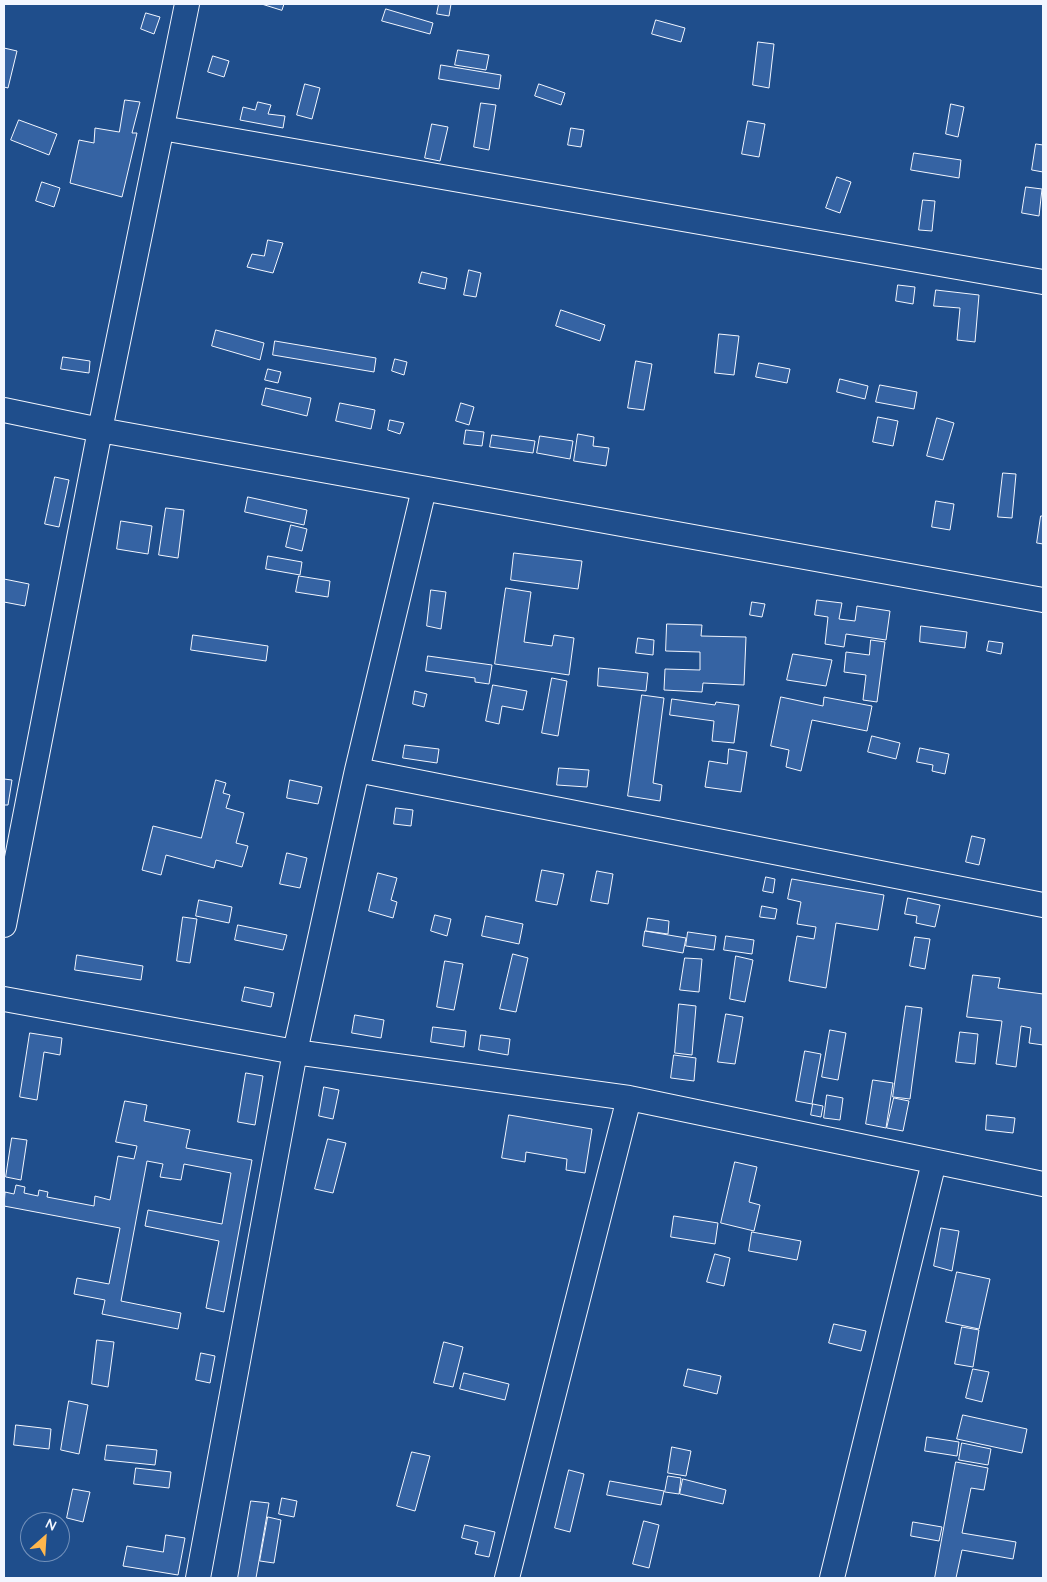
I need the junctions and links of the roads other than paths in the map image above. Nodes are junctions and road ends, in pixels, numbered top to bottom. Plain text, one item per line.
1 (187, 4) edge
2 (162, 128) junction
3 (1043, 282) edge
4 (4, 410) edge
5 (100, 430) junction
6 (424, 489) junction
7 (1043, 600) edge
8 (357, 770) junction
9 (1043, 905) edge
10 (4, 925) edge
11 (4, 999) edge
12 (295, 1052) junction
13 (629, 1098) junction
14 (934, 1162) junction
15 (1043, 1184) edge
16 (198, 1578) edge
17 (507, 1578) edge
18 (832, 1578) edge

1 - 2 street
2 - 3 street
2 - 5 street
4 - 5 street
5 - 6 street
5 - 10 street
6 - 7 street
6 - 8 street
8 - 9 street
8 - 12 street
11 - 12 street
12 - 13 street
12 - 16 street
13 - 14 street
13 - 17 street
14 - 15 street
14 - 18 street

